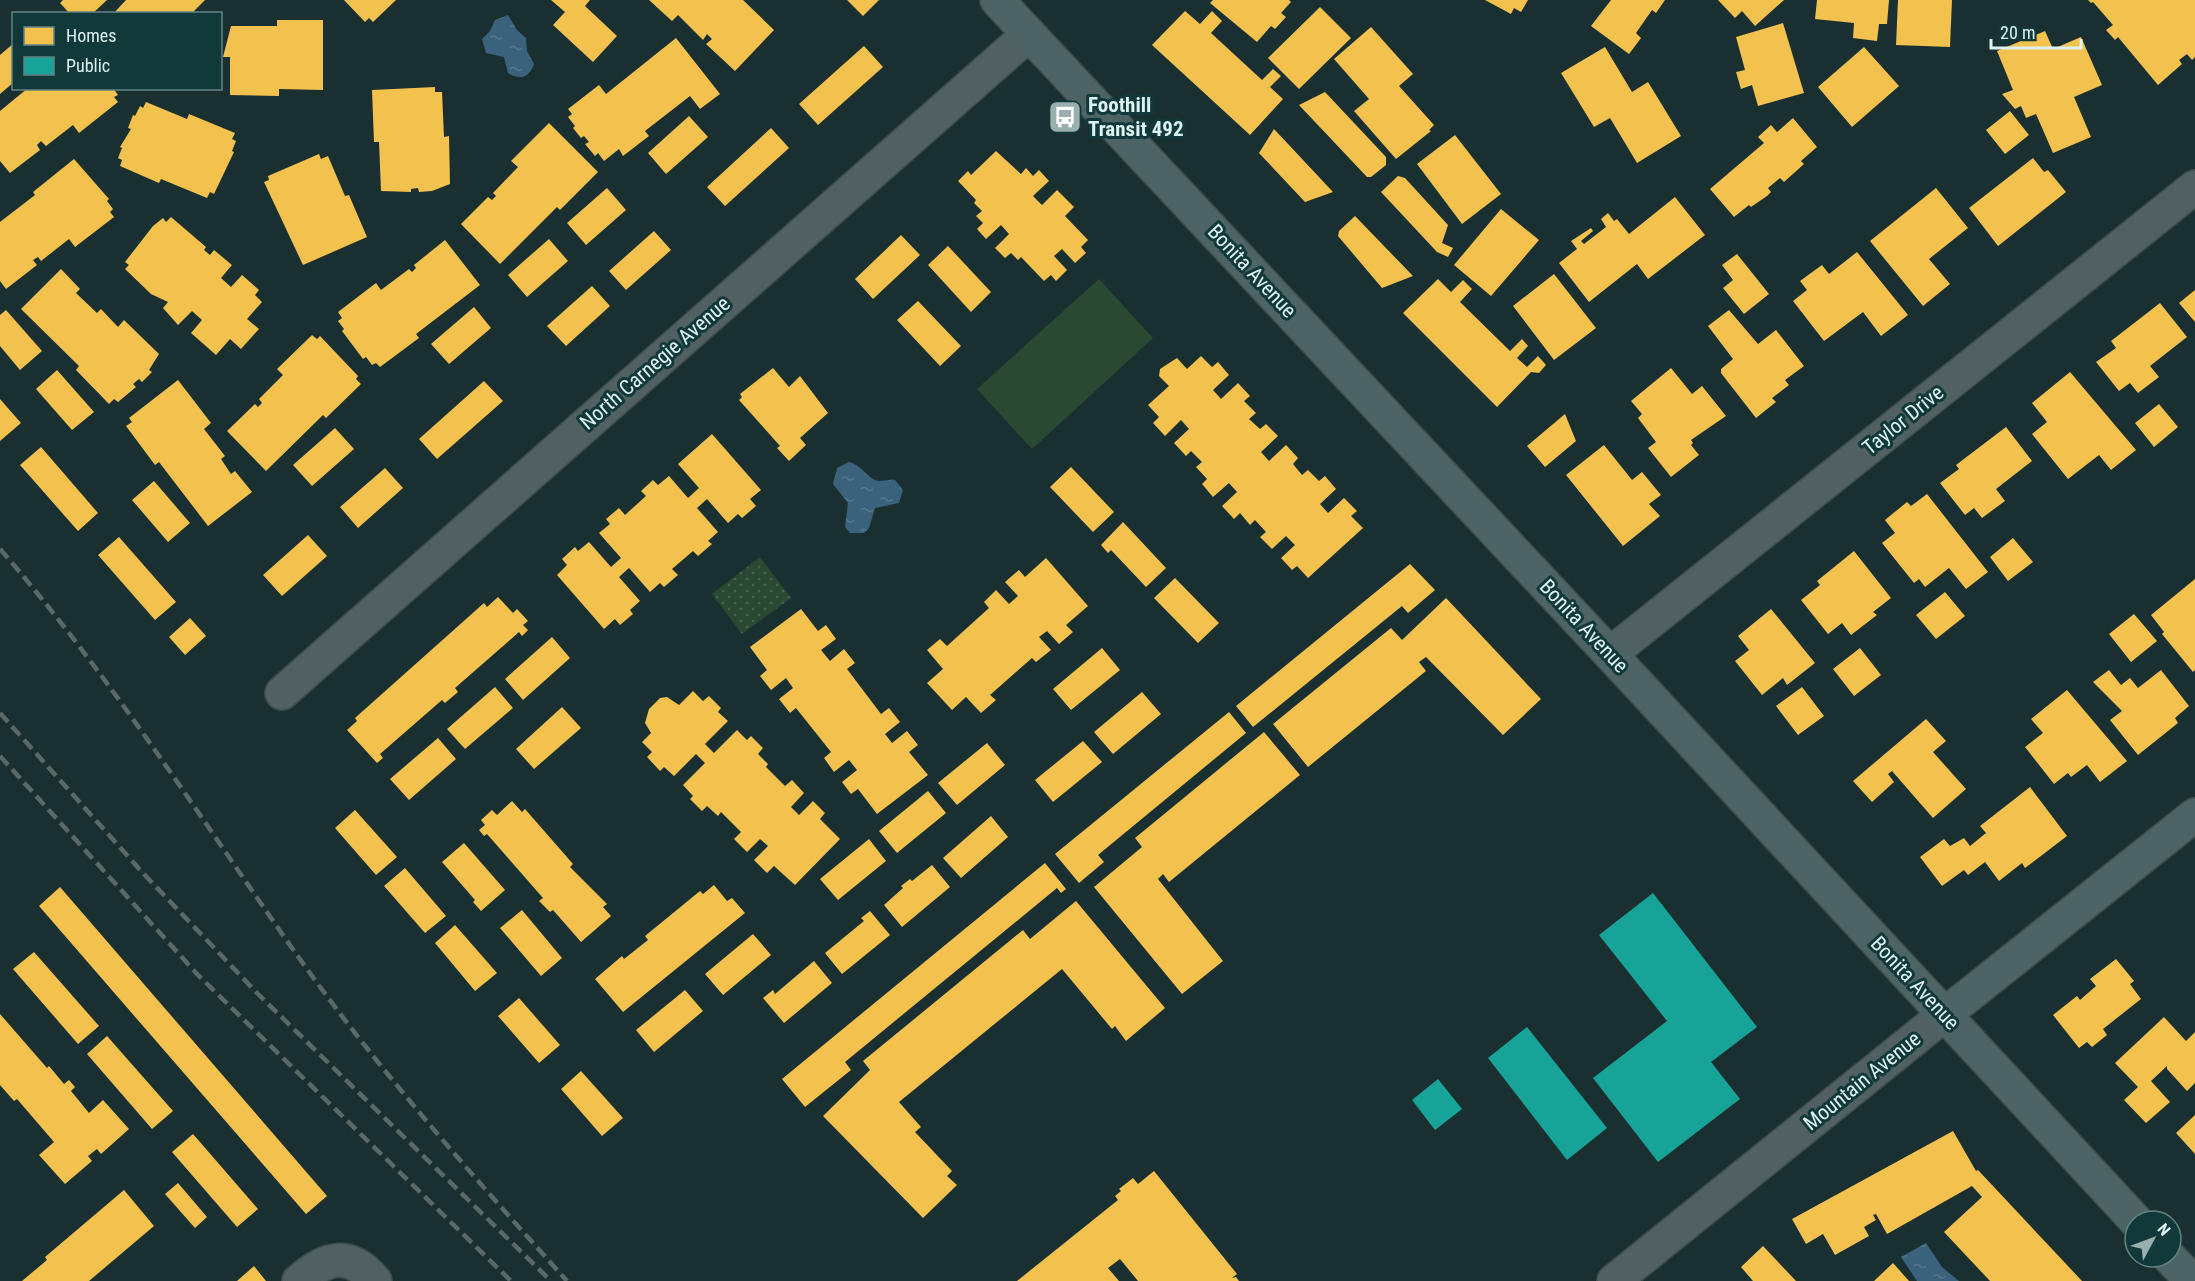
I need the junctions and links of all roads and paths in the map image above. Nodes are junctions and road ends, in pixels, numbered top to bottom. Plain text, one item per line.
1 (997, 0) edge
2 (1029, 34) junction
3 (2195, 187) edge
4 (1610, 654) junction
5 (282, 693) dead end
6 (2195, 815) edge
7 (1944, 1015) junction
8 (2125, 1209) edge
9 (2180, 1269) edge
10 (299, 1281) edge
11 (375, 1281) edge
12 (1614, 1281) edge
13 (2192, 1281) edge

1 - 2 main road, Bonita Avenue
2 - 4 main road, Bonita Avenue
2 - 5 street, North Carnegie Avenue
3 - 4 street, Taylor Drive
4 - 7 main road, Bonita Avenue
6 - 7 main road, Mountain Avenue
7 - 8 main road, Bonita Avenue
7 - 12 street, Mountain Avenue
9 - 13 main road
10 - 11 street

